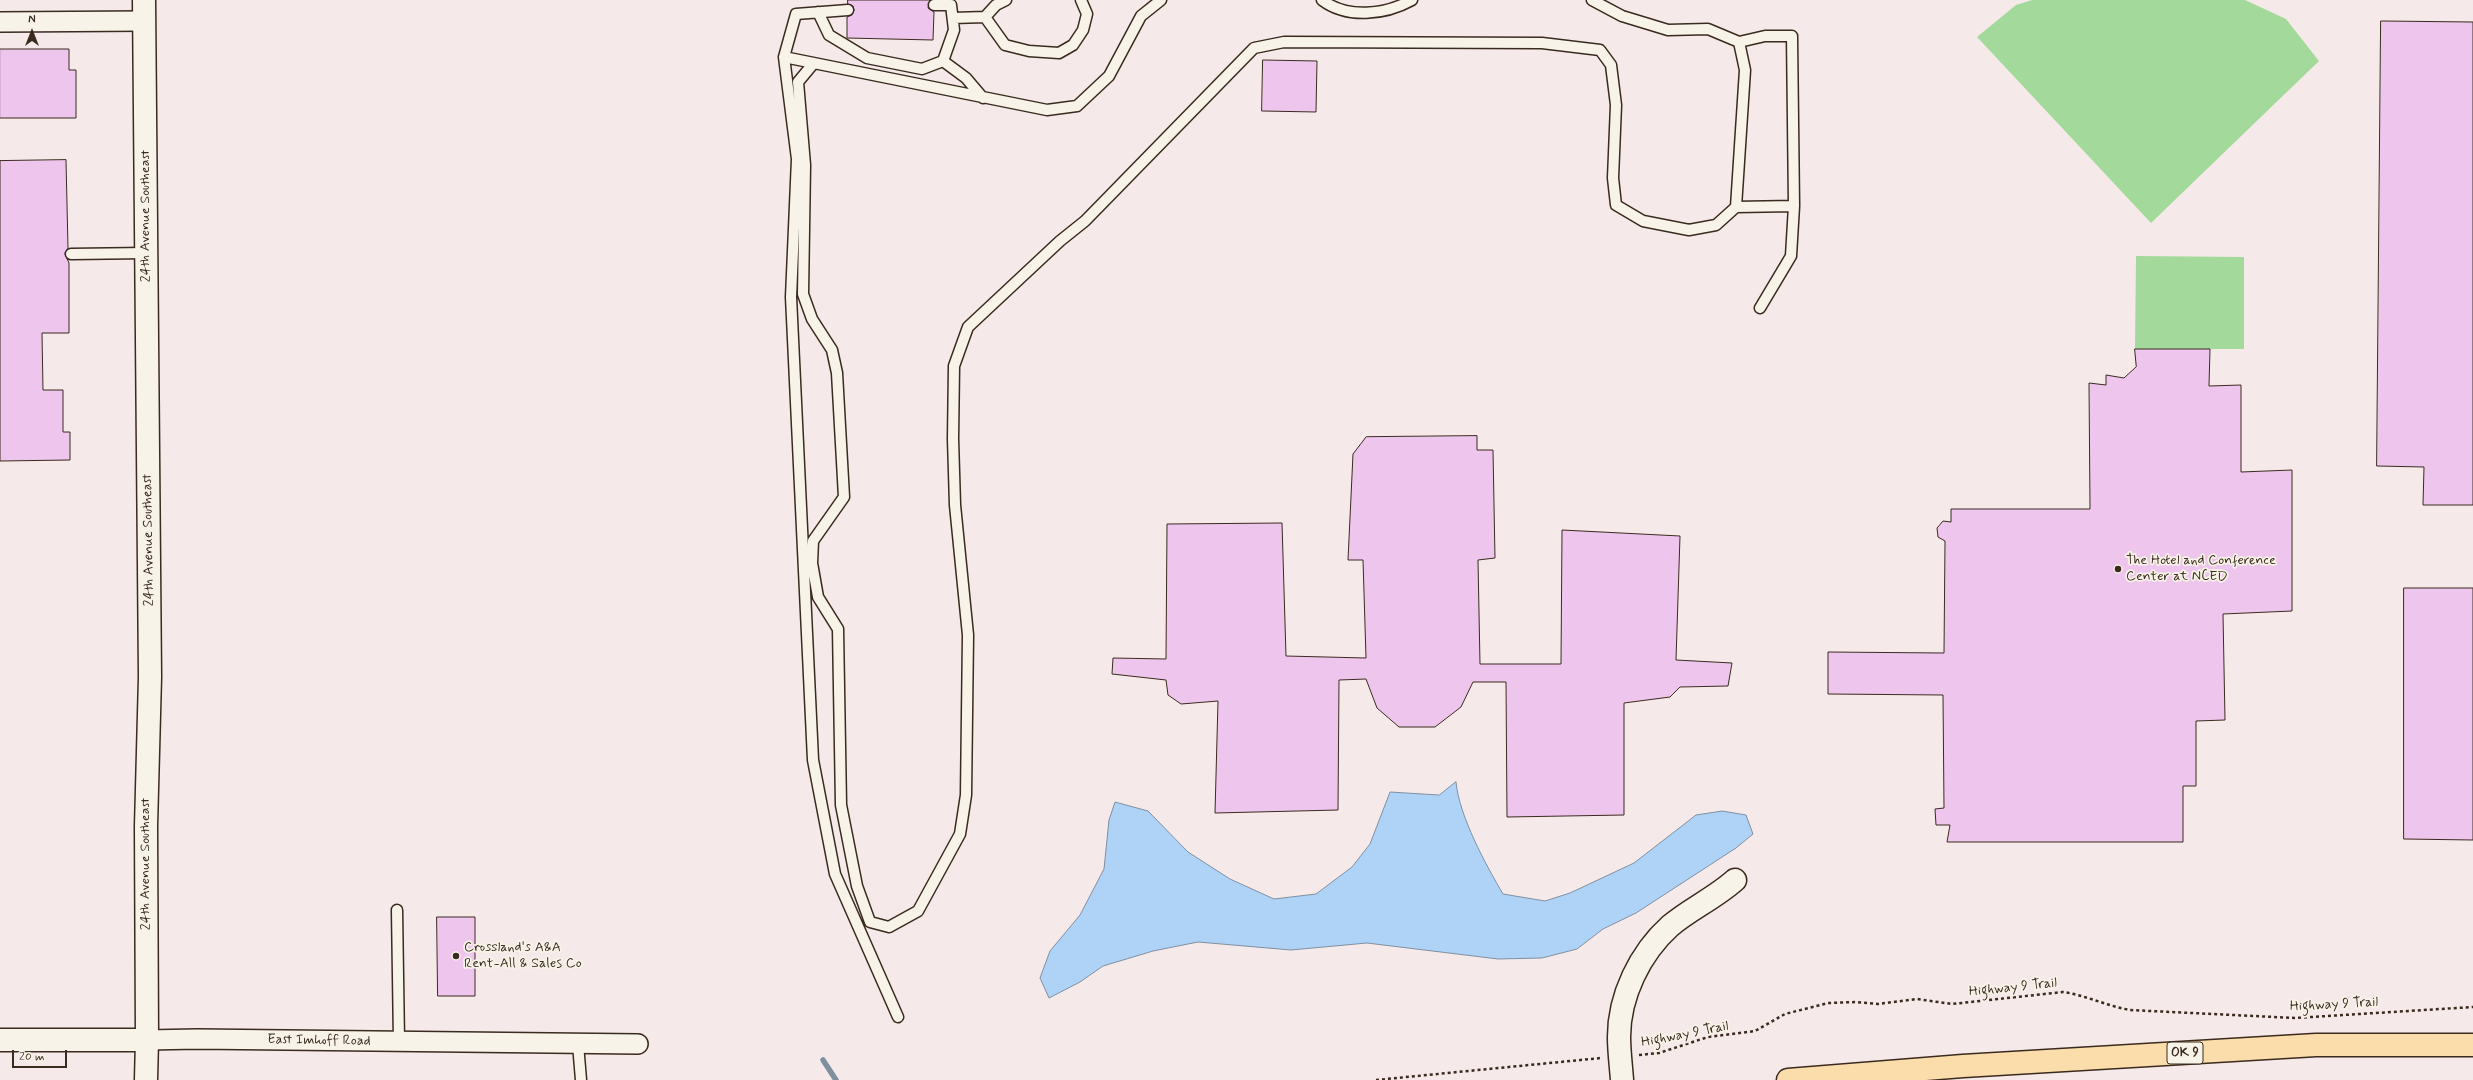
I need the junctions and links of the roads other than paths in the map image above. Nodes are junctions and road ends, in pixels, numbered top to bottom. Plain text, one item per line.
1 (1006, 0) edge
2 (1081, 0) edge
3 (1162, 0) edge
4 (1322, 0) edge
5 (1412, 0) edge
6 (1592, 0) edge
7 (934, 6) dead end
8 (144, 10) edge
9 (848, 10) dead end
10 (818, 12) junction
11 (984, 17) junction
12 (953, 18) junction
13 (0, 22) edge
14 (1739, 42) junction
15 (784, 57) junction
16 (943, 61) junction
17 (813, 64) junction
18 (984, 98) junction
19 (1794, 206) junction
20 (1736, 207) junction
21 (146, 253) junction
22 (71, 254) dead end
23 (1760, 308) dead end
24 (1735, 880) dead end
25 (397, 910) dead end
26 (898, 1017) dead end
27 (0, 1040) edge
28 (147, 1040) junction
29 (399, 1042) junction
30 (578, 1044) junction
31 (638, 1044) dead end
32 (2473, 1045) edge
33 (146, 1080) edge
34 (581, 1080) edge
35 (1622, 1080) edge
36 (1788, 1080) edge

1 - 11 lane
2 - 11 lane
3 - 18 lane
4 - 5 lane
6 - 14 lane
7 - 12 lane
8 - 13 street
8 - 21 street, 24th Avenue Southeast
9 - 10 lane
10 - 15 lane
10 - 16 lane
11 - 12 lane
12 - 16 lane
14 - 19 lane
14 - 20 lane
15 - 17 lane
15 - 26 lane
16 - 18 lane
17 - 18 lane
17 - 20 lane
19 - 20 lane
19 - 23 lane
21 - 22 lane
21 - 28 street, 24th Avenue Southeast
24 - 35 street
25 - 29 lane
27 - 28 street, East Imhoff Road
28 - 29 street, East Imhoff Road
28 - 33 street, 24th Avenue Southeast
29 - 30 street, East Imhoff Road
30 - 31 street, East Imhoff Road
30 - 34 lane
32 - 36 highway, OK 9

